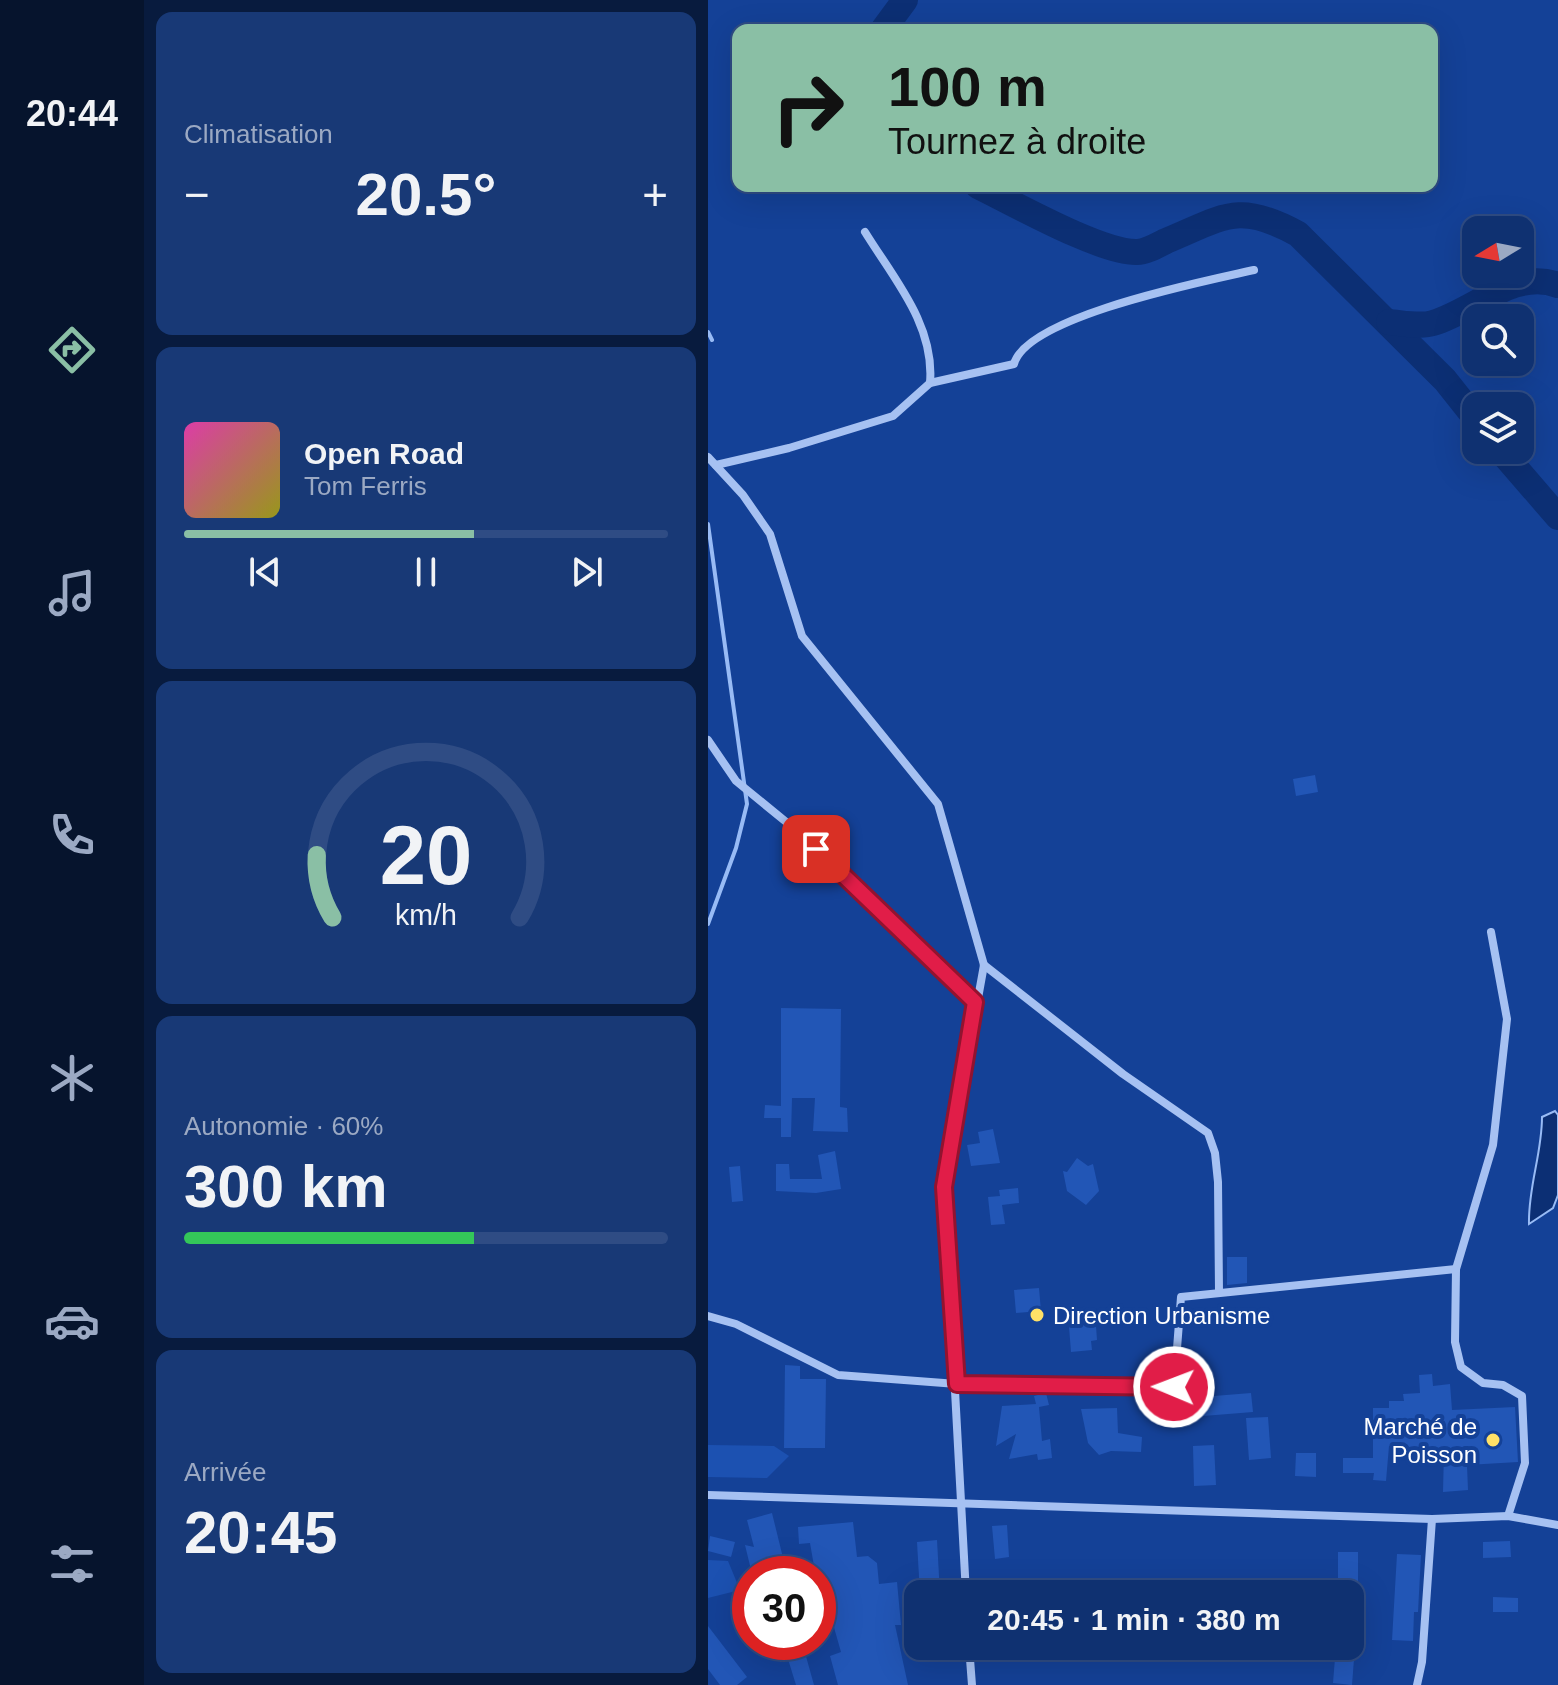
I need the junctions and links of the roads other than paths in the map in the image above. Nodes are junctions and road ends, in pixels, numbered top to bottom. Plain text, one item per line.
1 (865, 232) dead end
2 (1254, 270) dead end
3 (930, 383) junction
4 (708, 457) edge
5 (716, 465) junction
6 (708, 740) edge
7 (1491, 932) dead end
8 (984, 965) junction
9 (975, 1002) junction
10 (1456, 1269) junction
11 (1219, 1292) junction
12 (708, 1316) edge
13 (957, 1384) junction
14 (708, 1495) edge
15 (962, 1502) junction
16 (1508, 1516) junction
17 (1432, 1519) junction
18 (1558, 1525) edge
19 (965, 1580) edge
20 (970, 1660) edge
21 (972, 1685) edge
22 (1417, 1685) edge

1 - 3 street
2 - 3 street
3 - 5 street
4 - 5 street
5 - 8 street
6 - 9 street
7 - 10 street
8 - 9 street
8 - 11 street
9 - 13 street
10 - 11 street
10 - 16 street
11 - 13 street
12 - 13 street
13 - 15 street
14 - 15 street
15 - 17 street
15 - 19 street
16 - 17 street
16 - 18 street
17 - 22 street
20 - 21 street

